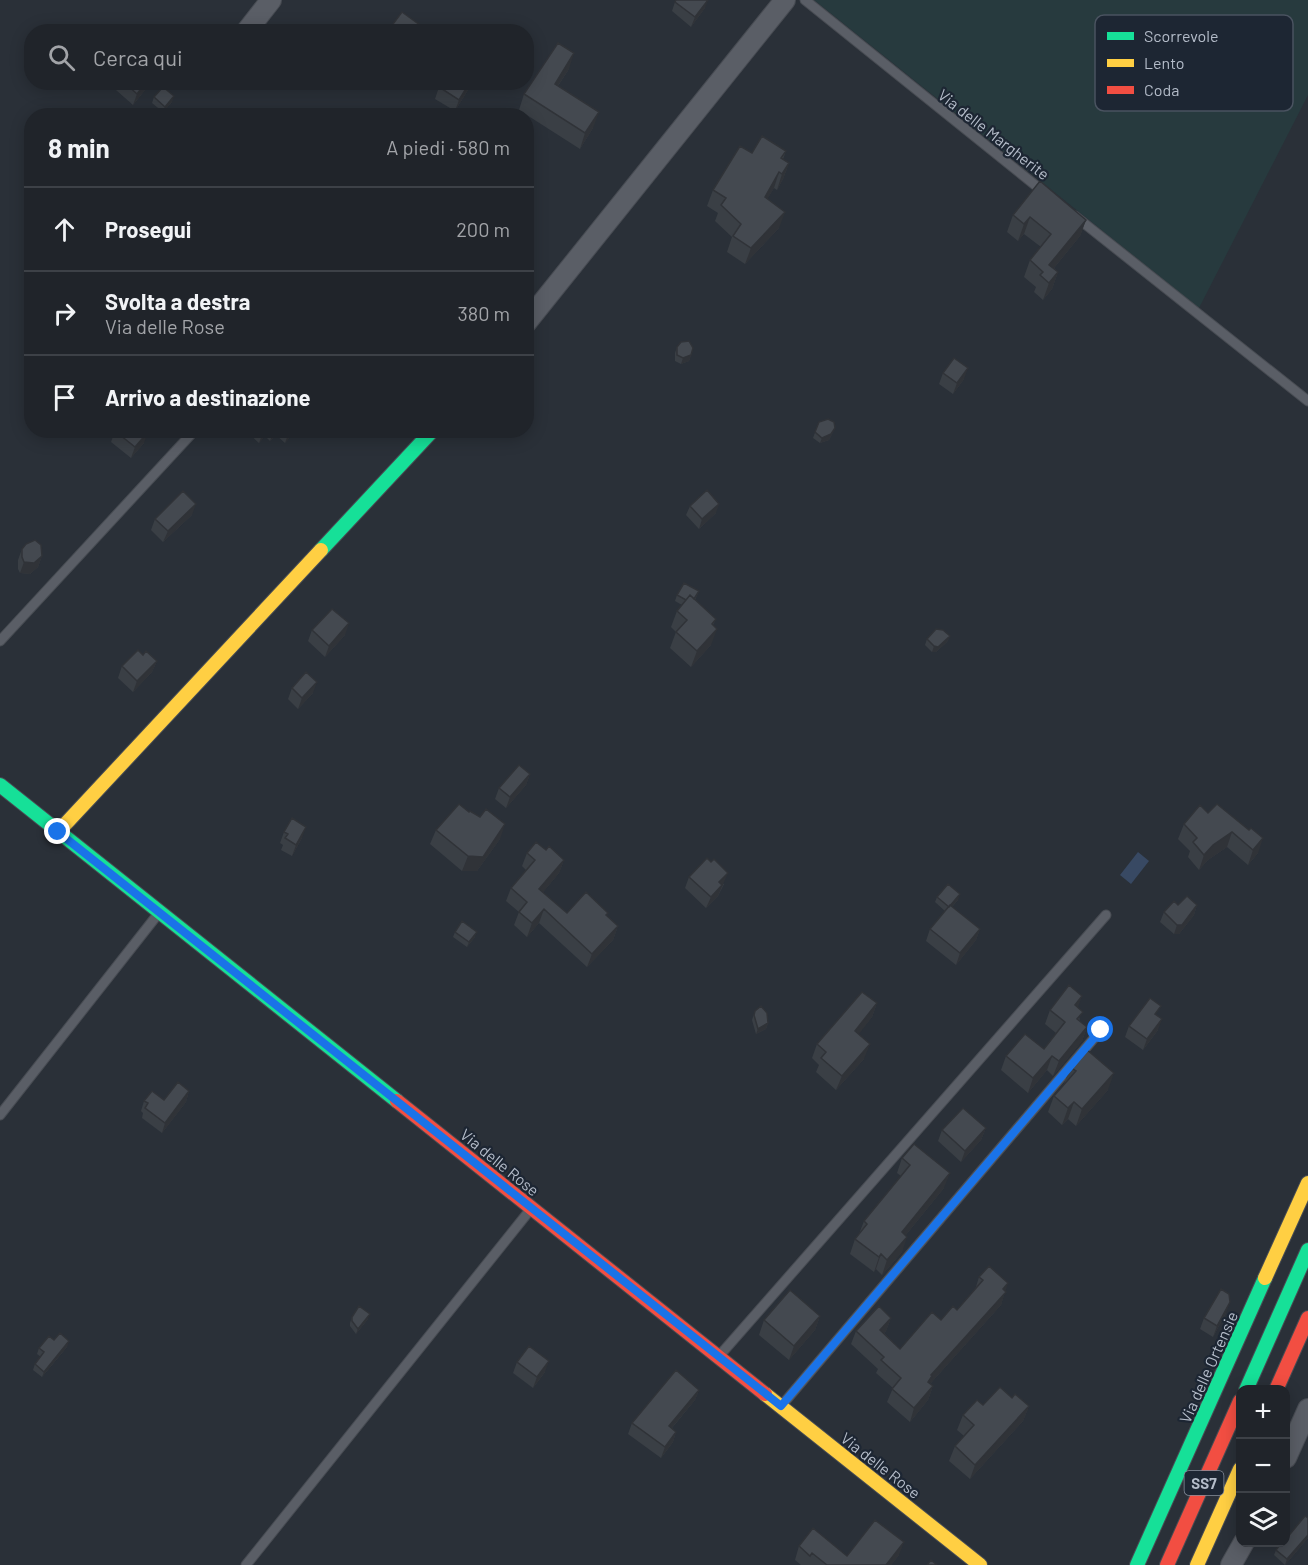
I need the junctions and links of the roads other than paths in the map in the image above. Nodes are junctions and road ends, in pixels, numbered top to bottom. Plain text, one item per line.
1 (271, 0) edge
2 (785, 0) edge
3 (805, 0) edge
4 (252, 24) edge
5 (1055, 201) edge
6 (1065, 209) edge
7 (534, 313) edge
8 (1308, 401) edge
9 (188, 438) edge
10 (426, 438) edge
11 (0, 641) edge
12 (0, 785) edge
13 (58, 832) junction
14 (160, 912) junction
15 (1106, 915) dead end
16 (1101, 1030) dead end
17 (0, 1115) edge
18 (1308, 1183) edge
19 (532, 1208) junction
20 (1308, 1250) edge
21 (1308, 1318) edge
22 (718, 1357) junction
23 (1248, 1385) edge
24 (1278, 1385) edge
25 (781, 1406) junction
26 (1308, 1409) edge
27 (1236, 1410) edge
28 (1290, 1449) edge
29 (1236, 1478) edge
30 (1241, 1547) edge
31 (246, 1565) edge
32 (980, 1565) edge
33 (1137, 1565) edge
34 (1167, 1565) edge
35 (1197, 1565) edge
36 (1231, 1565) edge

1 - 4 street
2 - 7 street
3 - 5 lane, Via delle Margherite
6 - 8 lane
9 - 11 lane
10 - 13 main road
12 - 13 main road, Via delle Rose
13 - 14 main road, Via delle Rose
14 - 17 lane
14 - 19 main road, Via delle Rose
15 - 22 lane
16 - 25 lane
18 - 33 main road, Via delle Ortensie
19 - 22 main road, Via delle Rose
19 - 31 lane
20 - 23 main road
21 - 24 main road
22 - 25 main road, Via delle Rose
25 - 32 main road, Via delle Rose
26 - 28 street
27 - 34 main road, SS7
29 - 35 main road, SS7
30 - 36 street

